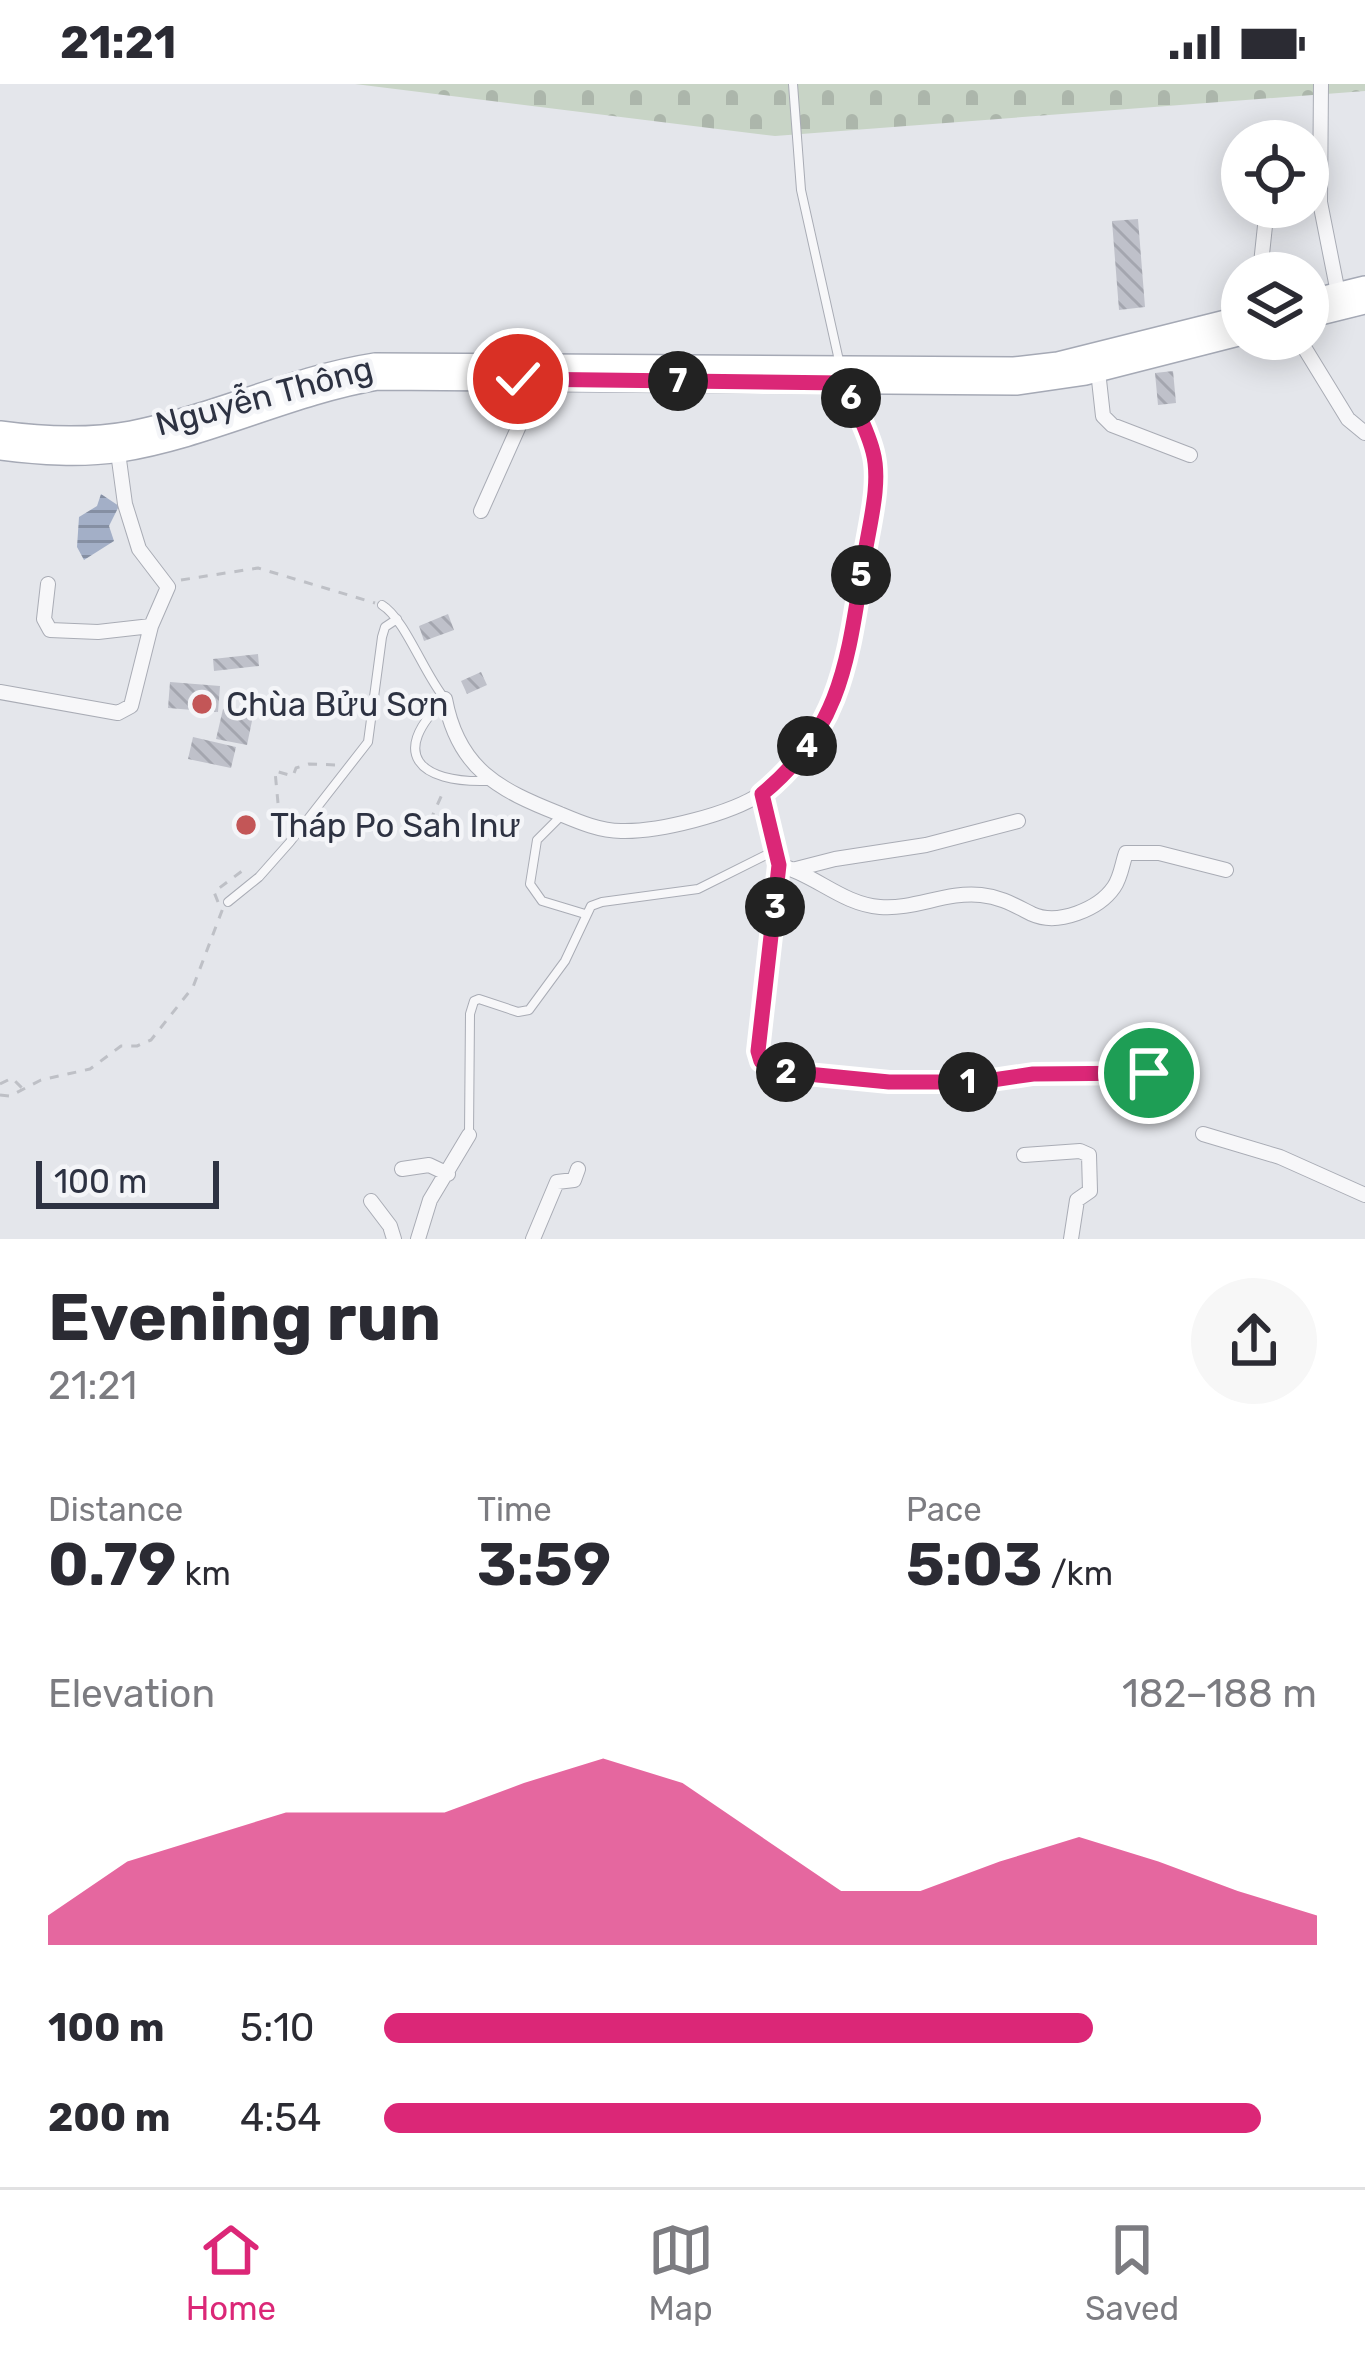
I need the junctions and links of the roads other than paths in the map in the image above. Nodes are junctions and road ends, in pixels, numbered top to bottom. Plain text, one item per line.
1 (793, 84) edge
2 (1322, 84) edge
3 (1365, 286) edge
4 (1338, 293) junction
5 (1329, 295) edge
6 (1365, 303) edge
7 (1329, 312) edge
8 (1221, 322) edge
9 (1221, 339) edge
10 (1312, 360) edge
11 (1098, 371) junction
12 (843, 374) junction
13 (518, 379) junction
14 (0, 432) edge
15 (1365, 433) edge
16 (116, 443) junction
17 (0, 449) edge
18 (1190, 454) dead end
19 (481, 511) dead end
20 (48, 584) dead end
21 (382, 605) road end
22 (397, 619) junction
23 (151, 626) junction
24 (0, 692) edge
25 (445, 698) junction
26 (489, 781) junction
27 (762, 794) junction
28 (562, 815) junction
29 (1018, 821) dead end
30 (778, 857) junction
31 (796, 869) junction
32 (1226, 870) dead end
33 (226, 904) road end
34 (585, 914) junction
35 (1149, 1073) dead end
36 (1203, 1134) dead end
37 (469, 1136) joint
38 (1024, 1155) dead end
39 (402, 1168) dead end
40 (578, 1169) dead end
41 (448, 1174) junction
42 (1365, 1195) edge
43 (371, 1201) dead end
44 (394, 1239) edge
45 (418, 1239) edge
46 (533, 1239) edge
47 (1071, 1239) edge

1 - 12 lane
2 - 4 street
3 - 4 main road
4 - 5 main road
6 - 7 main road
8 - 12 main road, Nguyễn Thông
9 - 11 main road, Nguyễn Thông
10 - 15 street
11 - 12 main road, Nguyễn Thông
11 - 18 street
12 - 13 main road, Nguyễn Thông
12 - 16 main road, Nguyễn Thông
12 - 27 street
13 - 16 main road, Nguyễn Thông
13 - 19 street
14 - 16 main road, Nguyễn Thông
16 - 17 main road, Nguyễn Thông
16 - 23 street
20 - 23 street
21 - 22 lane
22 - 25 lane
22 - 33 lane
23 - 24 street
25 - 26 street
25 - 26 lane
26 - 28 street
27 - 28 street
27 - 30 street
28 - 34 lane
29 - 31 street
30 - 31 street
30 - 34 lane
30 - 35 street
31 - 32 street
34 - 37 lane
36 - 42 street
37 - 41 street
38 - 47 street
39 - 41 street
40 - 46 street
41 - 45 street
43 - 44 street

